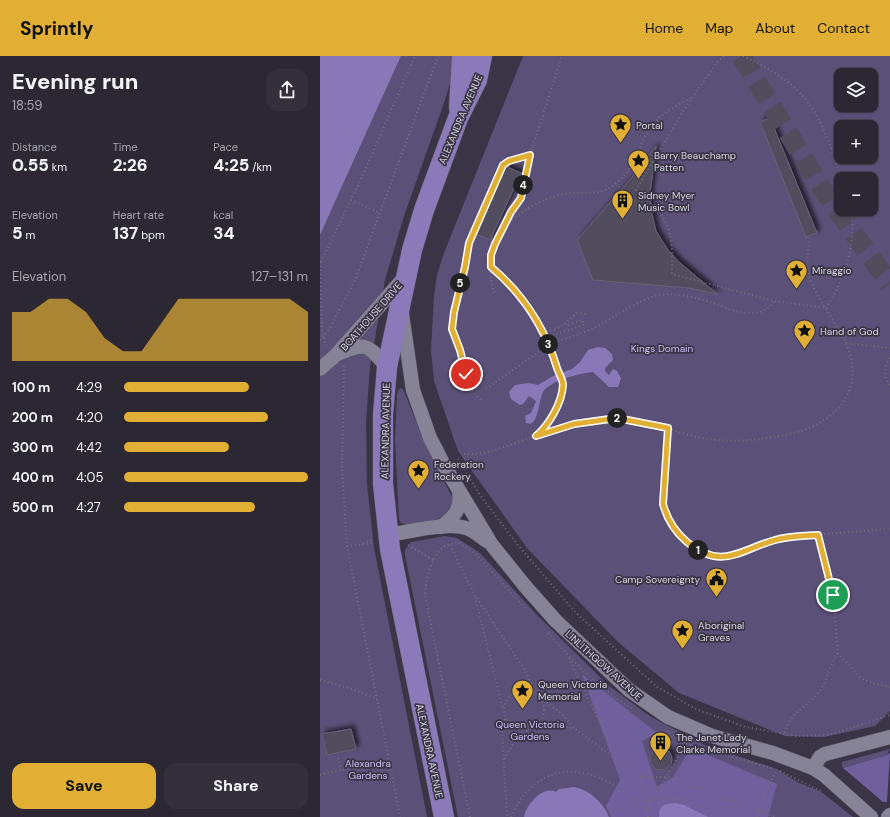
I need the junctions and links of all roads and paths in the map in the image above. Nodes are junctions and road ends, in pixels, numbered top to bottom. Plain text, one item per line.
1 (415, 56) edge
2 (438, 56) edge
3 (462, 56) edge
4 (562, 56) edge
5 (724, 56) edge
6 (743, 56) edge
7 (482, 62) edge
8 (692, 97) junction
9 (458, 118) junction
10 (530, 155) junction
11 (839, 172) edge
12 (351, 200) junction
13 (380, 213) junction
14 (851, 216) edge
15 (505, 226) junction
16 (810, 238) dead end
17 (320, 263) edge
18 (491, 267) junction
19 (405, 277) junction
20 (494, 293) dead end
21 (400, 300) junction
22 (774, 301) junction
23 (826, 308) junction
24 (588, 314) dead end
25 (566, 323) junction
26 (543, 334) junction
27 (323, 337) junction
28 (545, 338) junction
29 (320, 340) edge
30 (846, 343) junction
31 (548, 345) junction
32 (890, 348) edge
33 (336, 355) junction
34 (890, 358) edge
35 (387, 367) junction
36 (320, 368) edge
37 (890, 385) edge
38 (486, 389) dead end
39 (480, 400) dead end
40 (668, 428) junction
41 (536, 436) junction
42 (464, 454) dead end
43 (458, 459) dead end
44 (459, 489) junction
45 (441, 527) junction
46 (890, 528) edge
47 (818, 535) junction
48 (395, 540) junction
49 (457, 542) dead end
50 (369, 543) dead end
51 (450, 545) junction
52 (492, 545) junction
53 (347, 546) junction
54 (433, 560) junction
55 (474, 594) junction
56 (838, 654) junction
57 (569, 656) dead end
58 (320, 680) edge
59 (890, 687) edge
60 (535, 694) junction
61 (540, 698) junction
62 (377, 699) junction
63 (504, 712) junction
64 (890, 715) edge
65 (506, 718) junction
66 (539, 723) junction
67 (575, 729) junction
68 (527, 730) junction
69 (784, 734) junction
70 (890, 737) edge
71 (684, 743) dead end
72 (338, 758) dead end
73 (504, 760) junction
74 (617, 760) junction
75 (390, 764) junction
76 (813, 768) junction
77 (777, 769) dead end
78 (341, 770) junction
79 (320, 771) edge
80 (320, 775) edge
81 (640, 777) junction
82 (666, 777) junction
83 (650, 801) junction
84 (648, 804) junction
85 (759, 810) junction
86 (648, 812) junction
87 (710, 814) dead end
88 (400, 817) edge
89 (444, 817) edge
90 (470, 817) edge
91 (507, 817) edge
92 (511, 817) edge
93 (648, 817) edge
94 (757, 817) edge
95 (775, 817) edge
96 (871, 817) edge

1 - 12 path
2 - 13 path
3 - 9 highway
4 - 10 path
5 - 8 path
6 - 11 path
7 - 9 highway, ALEXANDRA AVENUE
8 - 15 path
8 - 22 path
9 - 19 highway, ALEXANDRA AVENUE
10 - 15 path
10 - 39 path
12 - 13 path
12 - 17 path
13 - 27 path
14 - 23 path
15 - 18 path
16 - 23 path
17 - 27 path
18 - 20 path
18 - 26 path
19 - 21 highway, ALEXANDRA AVENUE
19 - 33 street, BOATHOUSE DRIVE
21 - 35 highway, ALEXANDRA AVENUE
21 - 44 street, LINLITHGOW AVENUE
22 - 23 path
22 - 31 path
23 - 30 path
24 - 25 path
25 - 26 path
25 - 28 path
26 - 28 path
27 - 29 path
27 - 33 path
28 - 31 path
30 - 32 path
30 - 40 path
31 - 38 path
31 - 41 path
33 - 35 street, BOATHOUSE DRIVE
33 - 36 street, BOATHOUSE DRIVE
33 - 53 path
34 - 37 path
35 - 48 highway, ALEXANDRA AVENUE
40 - 41 path
40 - 47 path
41 - 42 path
43 - 69 path
44 - 45 street
44 - 52 street, LINLITHGOW AVENUE
45 - 48 street, LINLITHGOW AVENUE
45 - 52 street, LINLITHGOW AVENUE
46 - 47 path
47 - 56 path
48 - 54 path
48 - 89 highway, ALEXANDRA AVENUE
49 - 51 path
50 - 53 path
51 - 54 path
51 - 55 path
52 - 76 street, LINLITHGOW AVENUE
53 - 62 path
54 - 90 path
55 - 60 path
55 - 63 path
56 - 59 path
56 - 69 path
57 - 74 path
58 - 62 path
60 - 61 path
60 - 63 path
61 - 66 path
61 - 67 path
62 - 75 path
63 - 65 path
64 - 69 path
65 - 68 path
65 - 73 path
66 - 67 path
66 - 68 path
67 - 74 path
68 - 73 path
70 - 76 street
71 - 82 path
72 - 78 path
73 - 91 path
74 - 81 path
75 - 78 path
75 - 88 path
76 - 96 street, LINLITHGOW AVENUE
77 - 85 path
78 - 80 path
79 - 80 path
81 - 82 path
81 - 84 path
82 - 83 path
82 - 85 path
83 - 84 path
83 - 87 path
84 - 86 path
85 - 94 path
85 - 95 path
86 - 92 path
86 - 93 path

